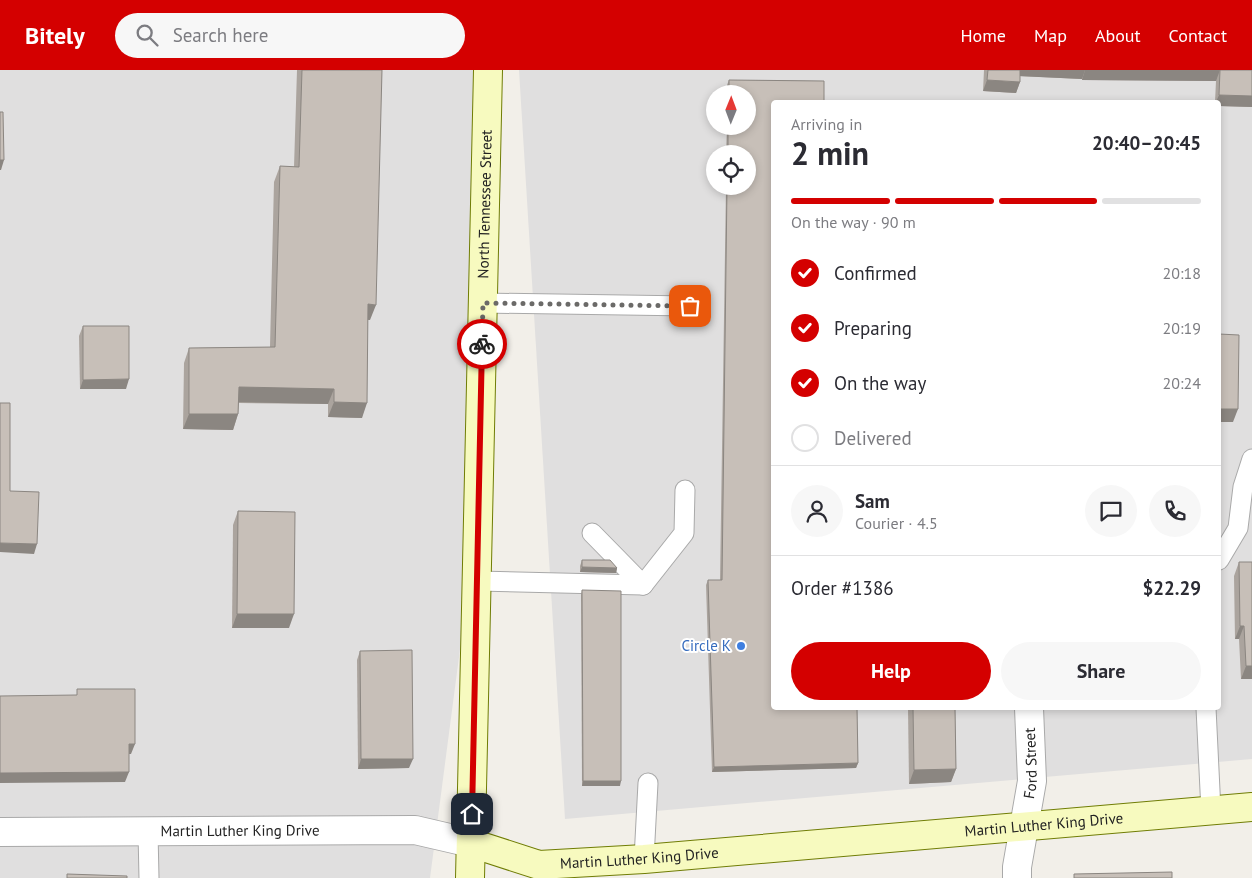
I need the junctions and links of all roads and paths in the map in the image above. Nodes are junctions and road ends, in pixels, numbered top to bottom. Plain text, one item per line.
1 (488, 70) edge
2 (483, 303) junction
3 (690, 306) dead end
4 (1252, 459) edge
5 (685, 490) dead end
6 (592, 533) dead end
7 (1221, 557) edge
8 (477, 581) junction
9 (643, 586) junction
10 (1029, 710) edge
11 (1206, 710) edge
12 (648, 783) dead end
13 (1252, 807) edge
14 (1212, 811) junction
15 (1024, 827) junction
16 (0, 832) edge
17 (148, 832) junction
18 (471, 843) junction
19 (644, 860) junction
20 (149, 878) edge
21 (470, 878) edge
22 (1017, 878) edge

1 - 2 main road, North Tennessee Street
2 - 3 lane
2 - 8 main road, North Tennessee Street
4 - 7 lane
5 - 9 lane
6 - 9 lane
8 - 9 lane
8 - 18 main road, North Tennessee Street
10 - 15 street, Ford Street
11 - 14 lane
12 - 19 lane
13 - 14 main road, Martin Luther King Drive
14 - 15 main road, Martin Luther King Drive
15 - 19 main road, Martin Luther King Drive
15 - 22 street, Ford Street
16 - 17 street, Martin Luther King Drive
17 - 18 street, Martin Luther King Drive
17 - 20 lane
18 - 19 main road, Martin Luther King Drive
18 - 21 main road, North Tennessee Street

